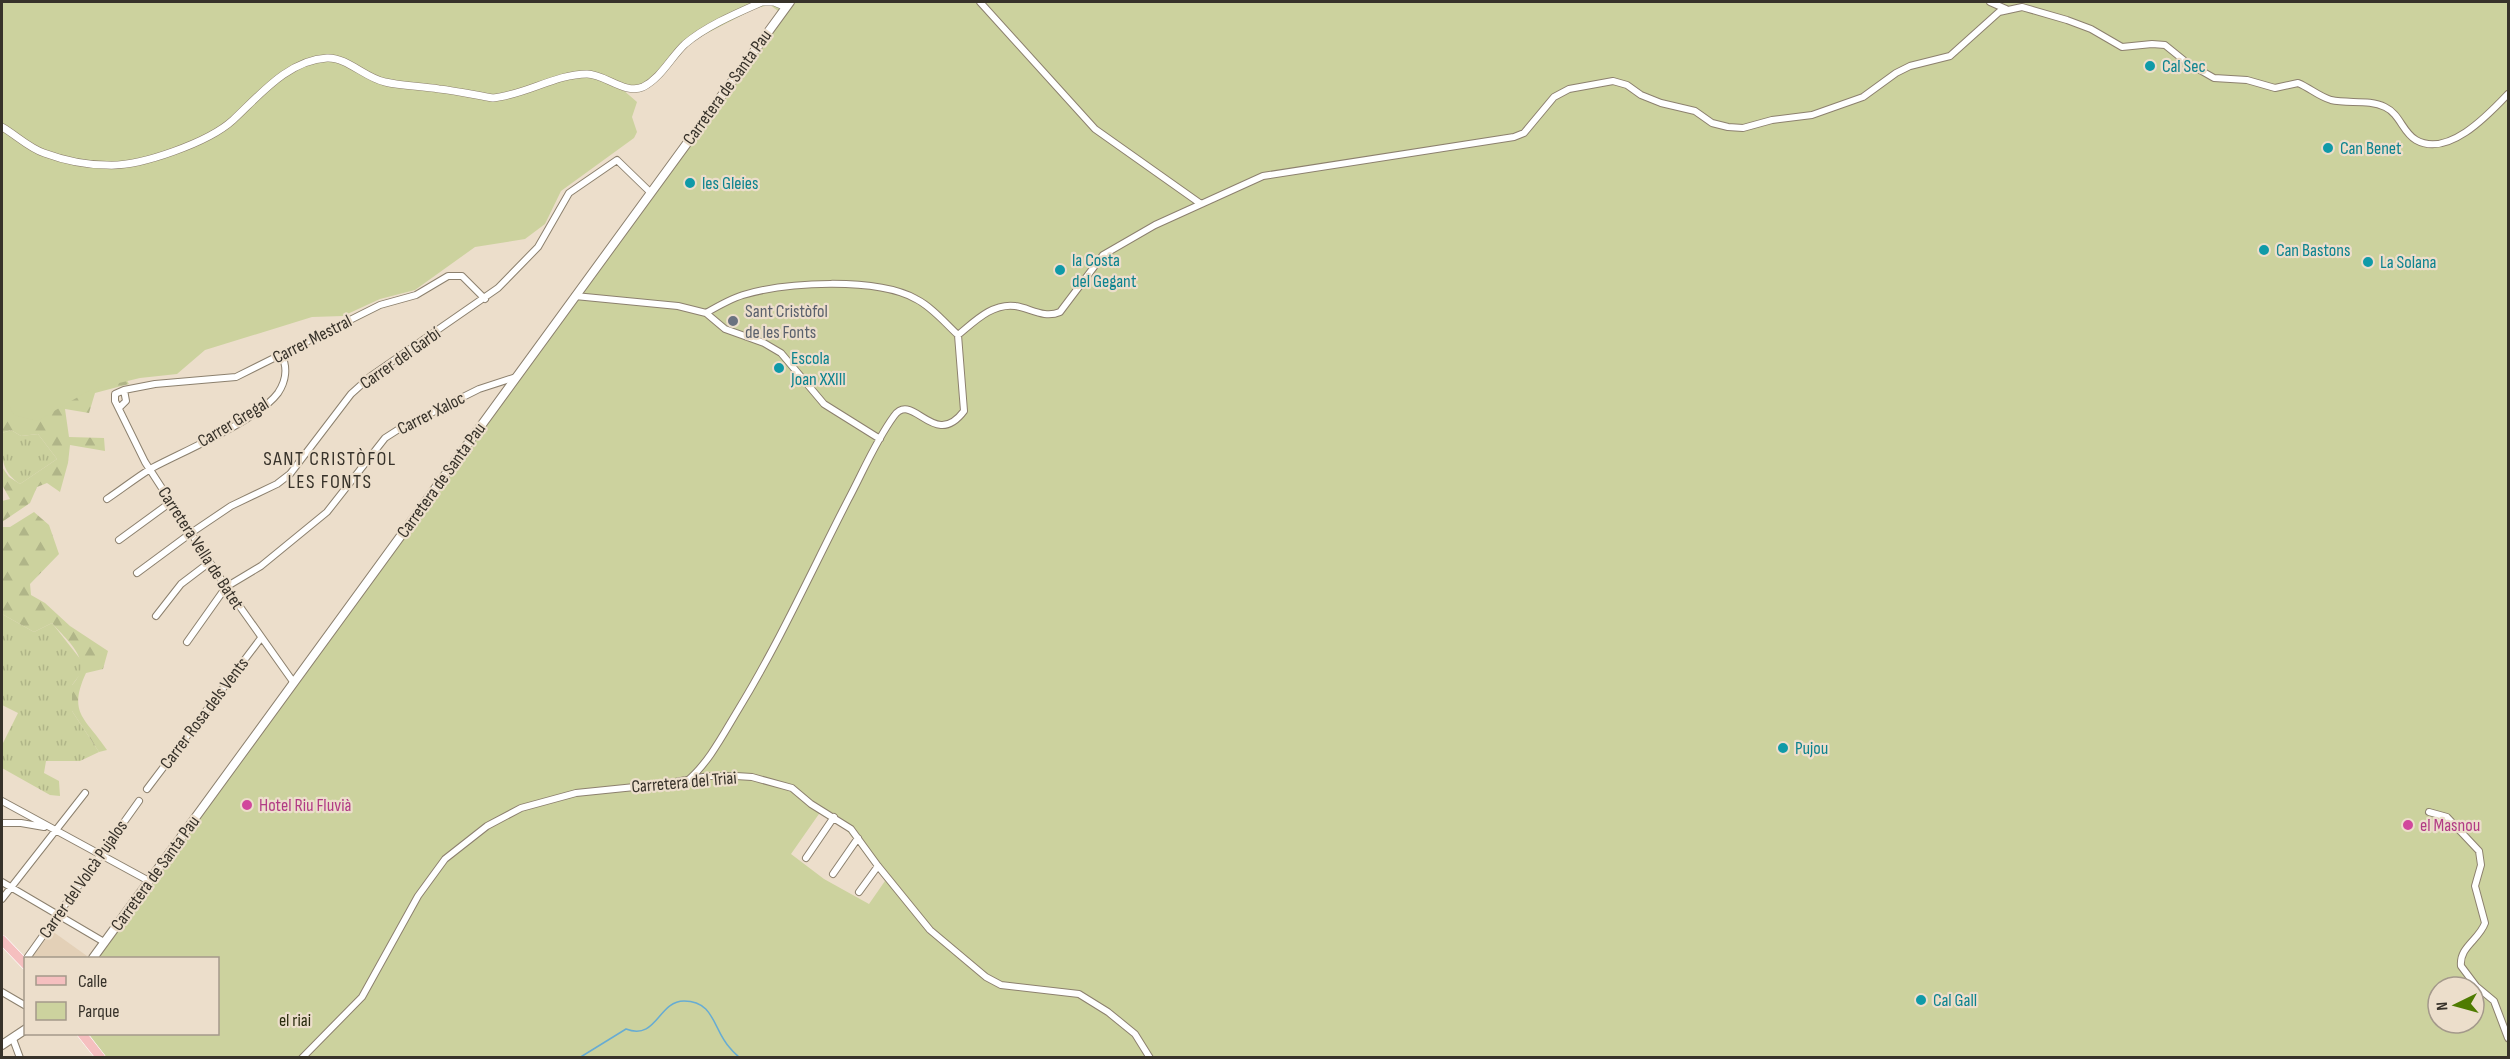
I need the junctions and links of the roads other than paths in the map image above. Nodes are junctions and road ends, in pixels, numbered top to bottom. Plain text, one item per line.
1 (980, 2) edge
2 (1990, 2) edge
3 (788, 4) edge
4 (2007, 9) junction
5 (2508, 94) edge
6 (2, 128) edge
7 (650, 192) junction
8 (1201, 204) junction
9 (575, 296) junction
10 (485, 299) junction
11 (706, 313) junction
12 (958, 335) junction
13 (281, 354) junction
14 (516, 377) junction
15 (124, 390) junction
16 (118, 408) junction
17 (880, 439) junction
18 (150, 470) junction
19 (106, 499) dead end
20 (171, 502) junction
21 (191, 532) junction
22 (118, 540) dead end
23 (210, 562) junction
24 (137, 573) dead end
25 (226, 587) junction
26 (156, 616) dead end
27 (261, 638) junction
28 (187, 642) dead end
29 (294, 682) junction
30 (687, 781) junction
31 (147, 789) dead end
32 (85, 793) dead end
33 (2, 801) edge
34 (139, 801) dead end
35 (2429, 812) dead end
36 (834, 818) junction
37 (2, 823) edge
38 (56, 831) junction
39 (858, 838) junction
40 (100, 854) junction
41 (806, 858) dead end
42 (878, 866) junction
43 (833, 874) dead end
44 (149, 881) junction
45 (2, 882) edge
46 (10, 887) junction
47 (859, 892) dead end
48 (2, 899) edge
49 (58, 915) junction
50 (2, 940) edge
51 (104, 942) junction
52 (29, 957) edge
53 (94, 957) edge
54 (24, 961) edge
55 (2, 992) edge
56 (24, 1005) edge
57 (24, 1031) edge
58 (85, 1036) edge
59 (2508, 1038) edge
60 (13, 1039) junction
61 (2, 1045) edge
62 (20, 1058) edge
63 (101, 1058) edge
64 (302, 1058) edge
65 (1150, 1058) edge

1 - 8 street
2 - 4 street
3 - 6 street
3 - 7 main road, Carretera de Santa Pau
4 - 5 street
4 - 8 street
7 - 9 main road, Carretera de Santa Pau
7 - 10 street, Carrer del Garbí
8 - 12 street
9 - 11 street
9 - 14 main road, Carretera de Santa Pau
10 - 13 street, Carrer Mestral
10 - 21 street, Carrer del Garbí
11 - 12 street
11 - 17 street
12 - 17 street
13 - 15 street, Carrer Mestral
13 - 18 street, Carrer Gregal
14 - 25 street, Carrer Xaloc
14 - 29 main road, Carretera de Santa Pau
15 - 16 street
15 - 16 street
16 - 18 street, Carretera Vella de Batet
17 - 30 street
18 - 19 street, Carrer Gregal
18 - 20 street, Carretera Vella de Batet
20 - 21 street, Carretera Vella de Batet
20 - 22 street
21 - 23 street, Carretera Vella de Batet
21 - 24 street, Carrer del Garbí
23 - 25 street, Carretera Vella de Batet
23 - 26 street
25 - 27 street, Carretera Vella de Batet
25 - 28 street
27 - 29 street, Carretera Vella de Batet
27 - 31 street, Carrer Rosa dels Vents
29 - 44 main road, Carretera de Santa Pau
30 - 36 street, Carretera del Triai
30 - 64 street, Carretera del Triai
32 - 38 street
33 - 38 street
34 - 40 street, Carrer del Volcà Pujalos
35 - 59 street
36 - 39 street, Carretera del Triai
36 - 41 street
37 - 38 street
38 - 40 street
38 - 46 street
39 - 42 street, Carretera del Triai
39 - 43 street
40 - 44 street
40 - 49 street, Carrer del Volcà Pujalos
42 - 47 street
42 - 65 street, Carretera del Triai
44 - 51 main road, Carretera de Santa Pau
45 - 46 street
46 - 48 street
46 - 49 street
49 - 51 street
49 - 52 street, Carrer del Volcà Pujalos
50 - 54 main road
51 - 53 main road, Carretera de Santa Pau
55 - 56 street
57 - 60 main road
58 - 63 main road
60 - 61 main road
60 - 62 street

